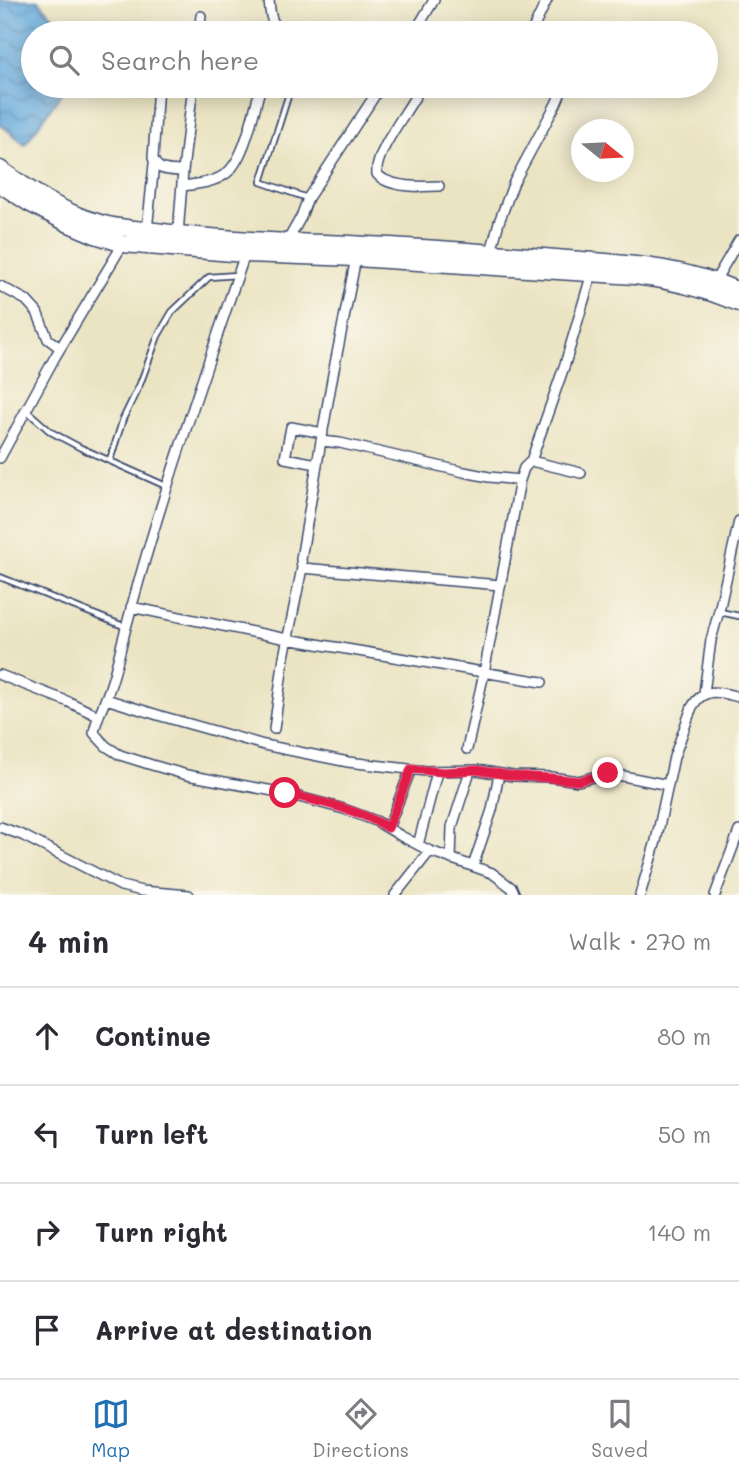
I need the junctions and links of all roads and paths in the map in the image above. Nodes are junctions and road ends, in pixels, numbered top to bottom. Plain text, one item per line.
1 (269, 0) edge
2 (434, 0) edge
3 (547, 0) edge
4 (201, 16) dead end
5 (200, 21) edge
6 (272, 21) edge
7 (421, 21) edge
8 (537, 21) edge
9 (156, 98) edge
10 (192, 98) edge
11 (258, 98) edge
12 (288, 98) edge
13 (373, 98) edge
14 (414, 98) edge
15 (558, 98) edge
16 (154, 164) junction
17 (0, 169) edge
18 (183, 171) junction
19 (0, 184) edge
20 (182, 186) junction
21 (439, 186) dead end
22 (308, 198) junction
23 (147, 230) junction
24 (178, 234) junction
25 (739, 240) edge
26 (287, 242) junction
27 (123, 244) junction
28 (491, 252) junction
29 (245, 254) junction
30 (356, 258) junction
31 (592, 273) junction
32 (238, 275) junction
33 (715, 281) junction
34 (0, 286) edge
35 (739, 291) edge
36 (739, 303) edge
37 (60, 348) junction
38 (26, 411) junction
39 (322, 437) junction
40 (1, 455) edge
41 (110, 460) junction
42 (531, 461) junction
43 (317, 464) junction
44 (581, 473) dead end
45 (520, 480) junction
46 (168, 487) junction
47 (739, 521) edge
48 (302, 568) junction
49 (0, 577) edge
50 (500, 585) junction
51 (131, 607) junction
52 (719, 611) junction
53 (739, 616) edge
54 (126, 627) junction
55 (287, 639) junction
56 (484, 673) junction
57 (0, 676) edge
58 (542, 682) dead end
59 (704, 693) junction
60 (739, 697) edge
61 (106, 699) junction
62 (97, 716) junction
63 (274, 729) dead end
64 (467, 749) dead end
65 (411, 769) junction
66 (470, 771) junction
67 (438, 772) junction
68 (499, 774) junction
69 (668, 785) junction
70 (0, 827) edge
71 (388, 828) junction
72 (739, 831) edge
73 (418, 845) junction
74 (430, 851) junction
75 (735, 856) edge
76 (451, 859) junction
77 (473, 866) junction
78 (189, 895) edge
79 (395, 895) edge
80 (515, 895) edge
81 (640, 895) edge
82 (715, 895) edge

1 - 6 street
2 - 7 street
3 - 8 street
4 - 5 street
9 - 16 street
10 - 18 street
11 - 20 street
12 - 22 lane
13 - 22 street
14 - 21 street
15 - 28 street
16 - 18 street
16 - 23 street
17 - 23 highway
18 - 20 street
19 - 27 highway
20 - 24 street
22 - 26 street
23 - 24 highway
24 - 26 highway
25 - 33 street
26 - 28 highway
27 - 29 highway
27 - 37 street
28 - 33 highway
29 - 30 highway
29 - 32 street
30 - 31 highway
30 - 39 street
31 - 36 highway
31 - 42 street
32 - 41 lane
32 - 46 street
33 - 35 highway
34 - 37 street
37 - 38 street
38 - 40 street
38 - 41 lane
39 - 43 street
39 - 43 street
39 - 45 street
41 - 46 lane
42 - 44 street
42 - 45 street
43 - 48 street
45 - 50 street
46 - 51 street
47 - 52 street
48 - 50 street
48 - 55 street
49 - 54 lane
50 - 56 street
51 - 54 street
51 - 55 street
52 - 53 lane
52 - 59 street
54 - 61 street
55 - 56 street
55 - 63 street
56 - 58 street
56 - 64 street
57 - 62 street
59 - 60 street
59 - 69 street
61 - 62 street
61 - 65 street
62 - 71 street
65 - 67 street
65 - 71 street
66 - 67 street
66 - 68 street
66 - 76 street
67 - 73 street
68 - 69 street
68 - 77 street
69 - 81 street
70 - 78 street
71 - 73 street
72 - 75 street
73 - 74 street
74 - 76 street
74 - 79 street
75 - 82 street
76 - 77 street
77 - 80 street

